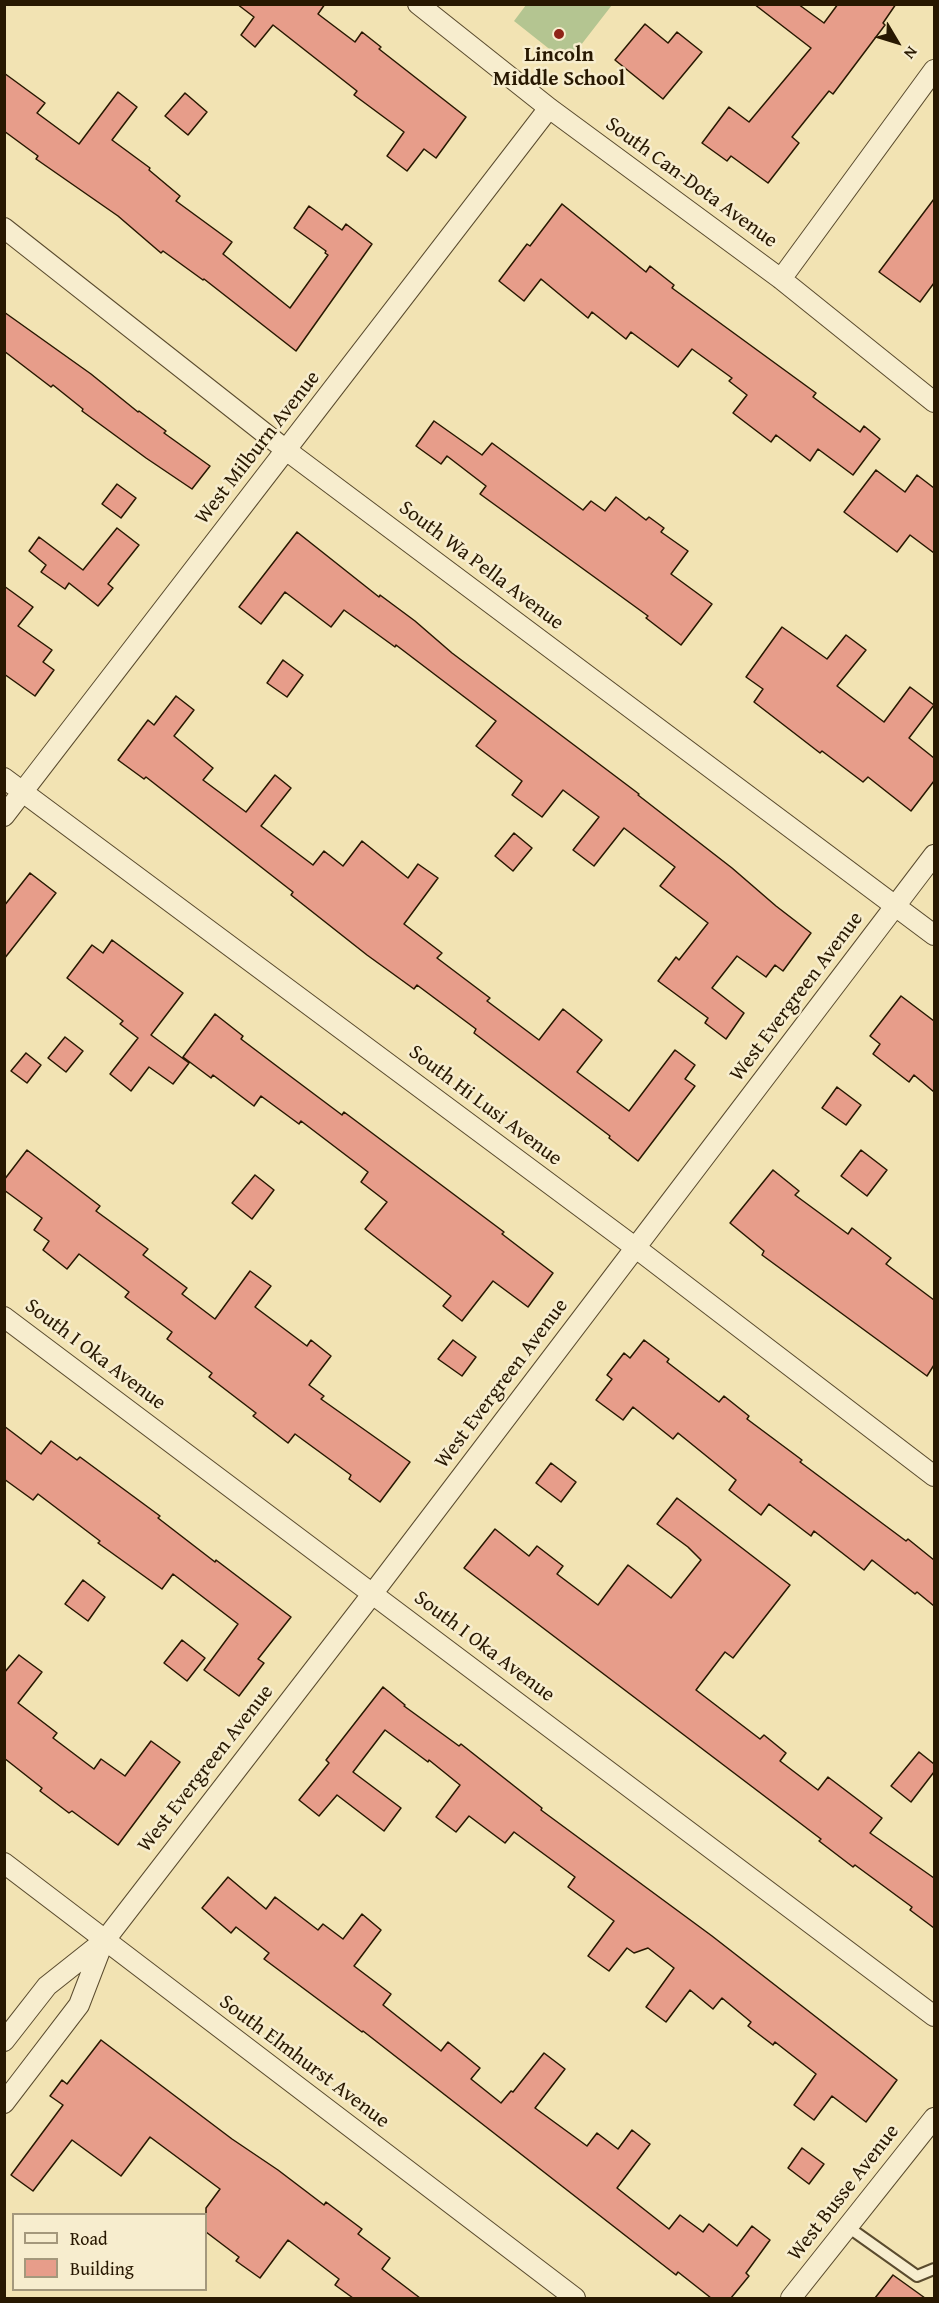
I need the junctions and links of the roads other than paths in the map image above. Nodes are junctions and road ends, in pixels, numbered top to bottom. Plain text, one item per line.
1 (418, 4) edge
2 (934, 70) edge
3 (549, 108) junction
4 (4, 228) edge
5 (781, 279) junction
6 (934, 402) edge
7 (286, 450) junction
8 (4, 778) edge
9 (23, 793) junction
10 (4, 816) edge
11 (934, 855) edge
12 (896, 906) junction
13 (934, 935) edge
14 (636, 1248) junction
15 (4, 1317) edge
16 (934, 1476) edge
17 (374, 1593) junction
18 (4, 1863) edge
19 (105, 1940) junction
20 (934, 2016) edge
21 (4, 2041) edge
22 (4, 2103) edge
23 (934, 2118) edge
24 (848, 2227) junction
25 (934, 2269) edge
26 (575, 2298) edge
27 (791, 2298) edge

1 - 3 street, South Can-Dota Avenue
2 - 5 street
3 - 5 street, South Can-Dota Avenue
3 - 7 street, West Milburn Avenue
4 - 7 street, South Wa Pella Avenue
5 - 6 street, South Can-Dota Avenue
7 - 9 street, West Milburn Avenue
7 - 12 street, South Wa Pella Avenue
8 - 9 street, South Hi Lusi Avenue
9 - 10 street, West Milburn Avenue
9 - 14 street, South Hi Lusi Avenue
11 - 12 street, West Evergreen Avenue
12 - 13 street, South Wa Pella Avenue
12 - 14 street, West Evergreen Avenue
14 - 16 street, South Hi Lusi Avenue
14 - 17 street, West Evergreen Avenue
15 - 17 street, South I Oka Avenue
17 - 19 street, West Evergreen Avenue
17 - 20 street, South I Oka Avenue
18 - 19 street, South Elmhurst Avenue
19 - 21 street, West Evergreen Avenue
19 - 22 street, West Evergreen Avenue
19 - 26 street, South Elmhurst Avenue
23 - 24 street, West Busse Avenue
24 - 25 lane
24 - 27 street, West Busse Avenue

